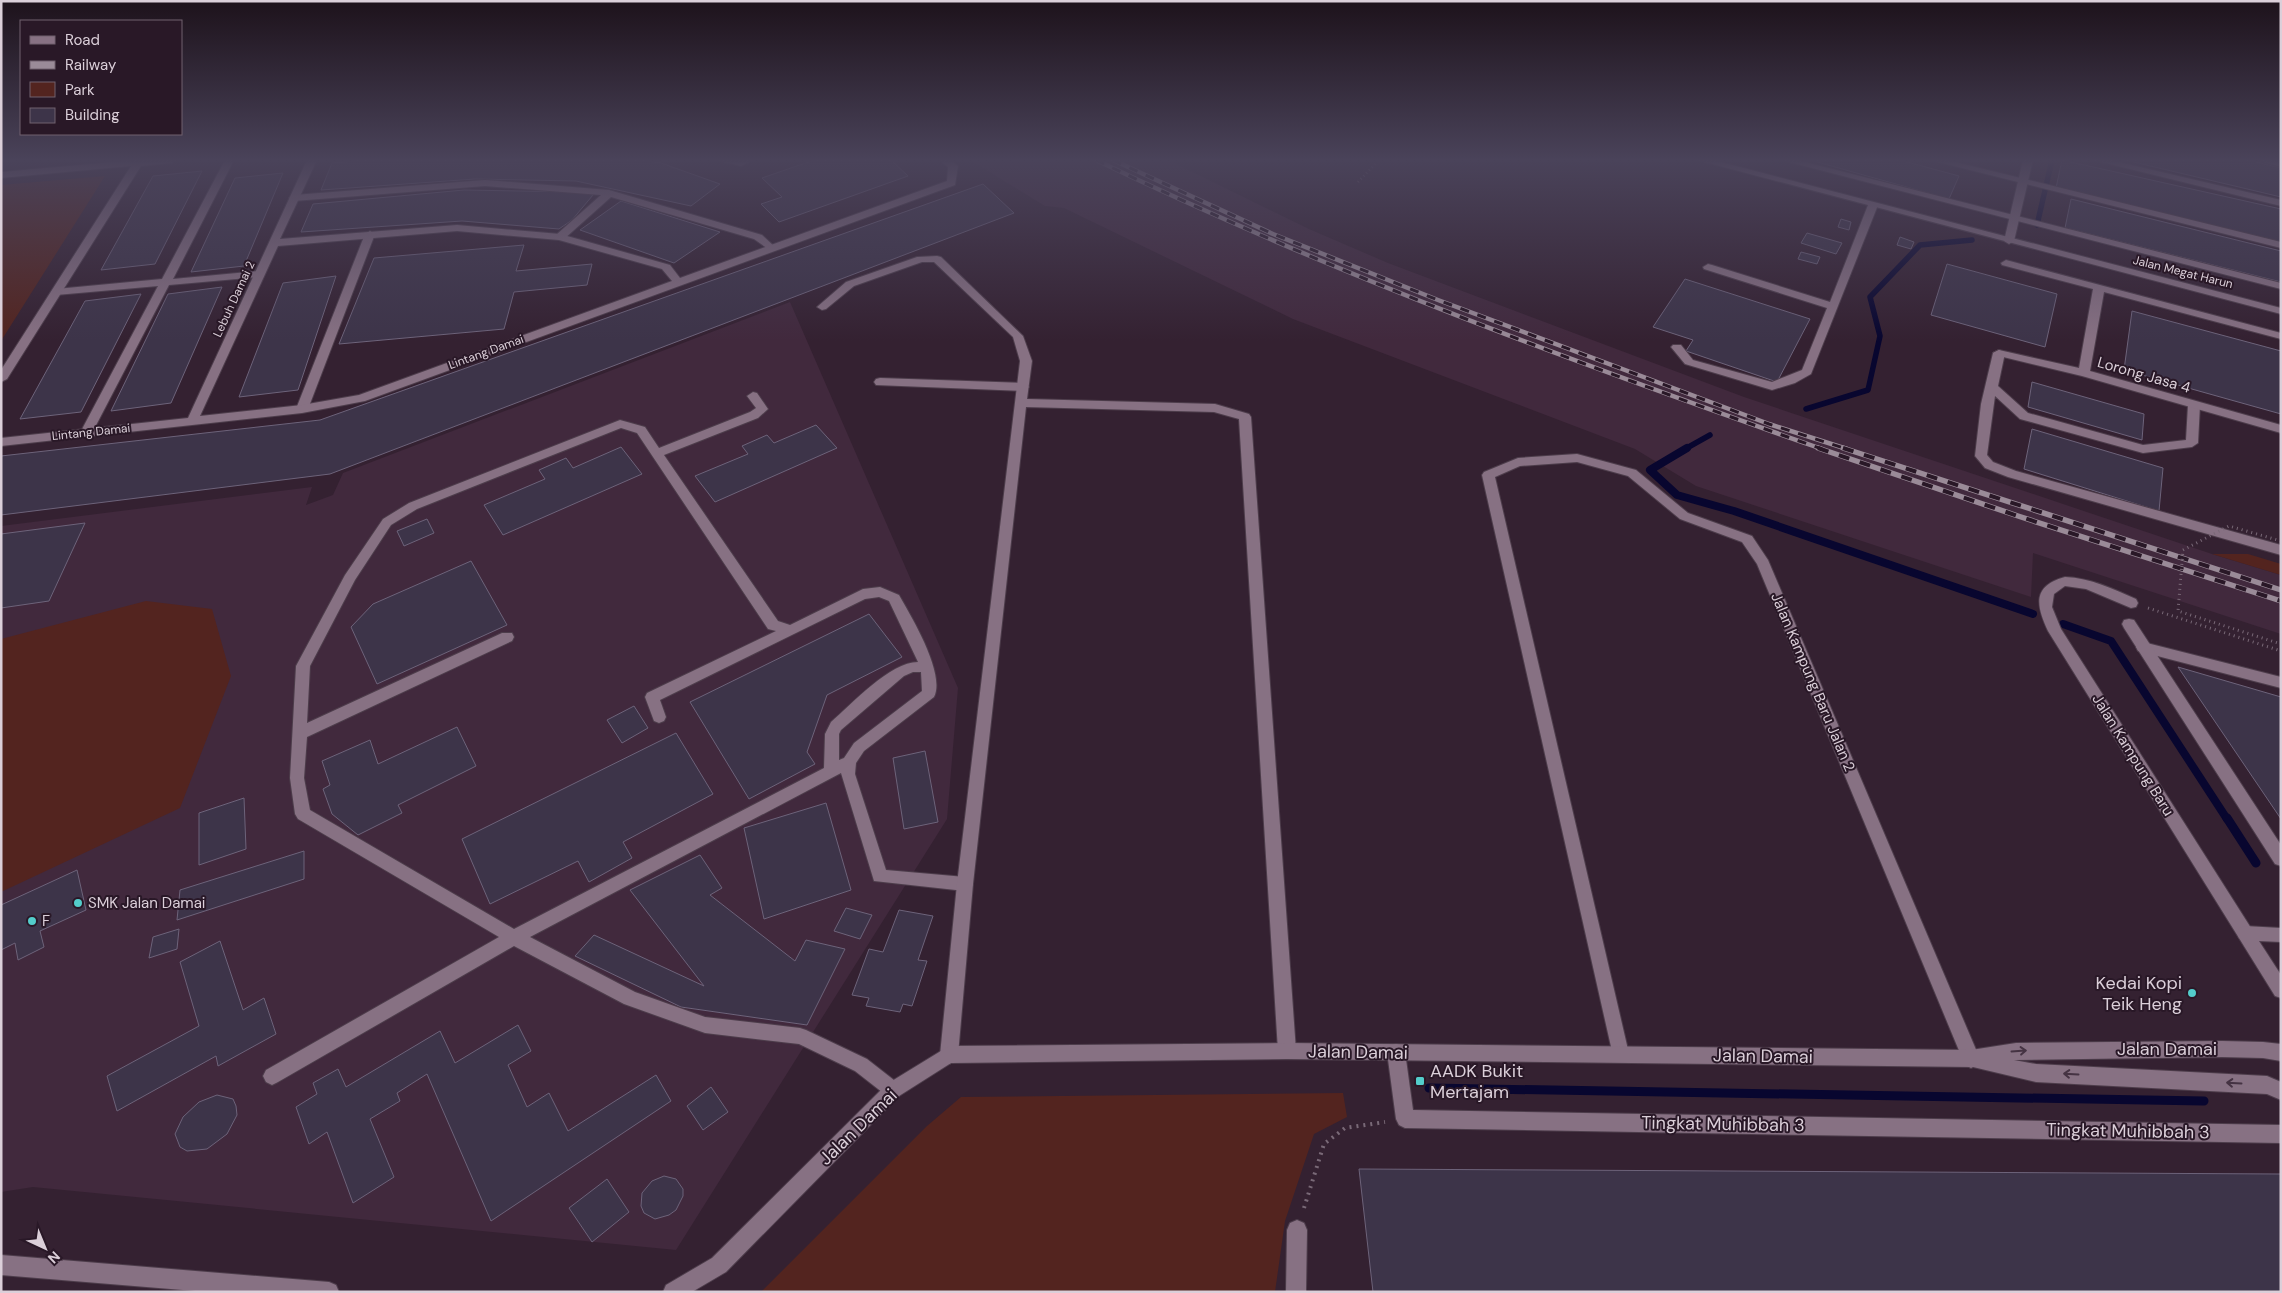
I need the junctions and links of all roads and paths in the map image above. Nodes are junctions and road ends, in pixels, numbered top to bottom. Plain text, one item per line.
1 (102, 220) edge
2 (198, 220) edge
3 (284, 220) edge
4 (578, 220) edge
5 (703, 220) edge
6 (848, 220) edge
7 (1867, 220) edge
8 (1931, 220) edge
9 (2014, 220) edge
10 (2015, 220) edge
11 (2183, 220) edge
12 (370, 234) junction
13 (560, 237) junction
14 (2009, 241) junction
15 (274, 243) junction
16 (2281, 244) edge
17 (771, 248) junction
18 (2006, 263) dead end
19 (1708, 267) dead end
20 (259, 274) junction
21 (166, 282) junction
22 (678, 282) junction
23 (2281, 286) edge
24 (2099, 288) junction
25 (56, 292) junction
26 (1833, 306) junction
27 (822, 307) dead end
28 (2281, 310) edge
29 (2281, 336) edge
30 (1677, 347) dead end
31 (2084, 373) junction
32 (1, 379) edge
33 (880, 382) dead end
34 (1023, 387) junction
35 (1992, 387) junction
36 (753, 396) dead end
37 (1023, 403) junction
38 (2194, 404) junction
39 (302, 409) junction
40 (192, 421) junction
41 (2281, 429) edge
42 (86, 433) junction
43 (1, 442) edge
44 (657, 453) junction
45 (2281, 540) edge
46 (2281, 550) edge
47 (2131, 603) joint
48 (2129, 624) dead end
49 (791, 630) junction
50 (507, 637) dead end
51 (2281, 644) edge
52 (2143, 647) junction
53 (2281, 651) edge
54 (928, 667) junction
55 (2281, 683) edge
56 (659, 717) dead end
57 (300, 733) junction
58 (849, 762) junction
59 (831, 771) junction
60 (2281, 859) edge
61 (965, 884) junction
62 (2245, 933) junction
63 (2281, 935) edge
64 (514, 936) junction
65 (2281, 990) edge
66 (1287, 1051) junction
67 (1396, 1052) junction
68 (2281, 1053) edge
69 (1620, 1054) junction
70 (950, 1055) junction
71 (1971, 1059) junction
72 (272, 1076) dead end
73 (894, 1090) junction
74 (2281, 1091) edge
75 (1405, 1119) junction
76 (2281, 1134) edge
77 (1297, 1230) joint
78 (1, 1265) edge
79 (329, 1292) edge
80 (673, 1292) edge
81 (1296, 1292) edge

1 - 25 street
2 - 21 street
3 - 15 street, Lebuh Damai 2
4 - 13 street
5 - 17 street
6 - 17 street, Lintang Damai
7 - 26 street
8 - 14 street, Jalan Megat Harun
9 - 14 street
10 - 23 street
11 - 16 street
12 - 13 street
12 - 15 street
12 - 39 street
13 - 22 street
14 - 28 street, Jalan Megat Harun
15 - 20 street, Lebuh Damai 2
17 - 22 street, Lintang Damai
18 - 24 street
19 - 26 street
20 - 21 street
20 - 40 street, Lebuh Damai 2
21 - 25 street
21 - 42 street
22 - 39 street, Lintang Damai
24 - 29 street
24 - 31 street
25 - 32 street
26 - 30 street
27 - 34 street
31 - 35 street, Lorong Jasa 4
31 - 38 street, Lorong Jasa 4
33 - 34 street
34 - 37 street
35 - 38 street
35 - 46 street
36 - 44 street
37 - 61 street
37 - 66 street
38 - 41 street, Lorong Jasa 4
39 - 40 street, Lintang Damai
40 - 42 street, Lintang Damai
42 - 43 street, Lintang Damai
44 - 49 street
44 - 57 street
45 - 51 path, bridge
47 - 53 path
47 - 62 street, Jalan Kampung Baru
48 - 52 street
49 - 54 street
49 - 56 street
50 - 57 street
52 - 55 street
52 - 60 street
54 - 58 street
54 - 59 street
57 - 64 street
58 - 59 street
58 - 61 street
59 - 64 street
61 - 70 street
62 - 63 street
62 - 65 street, Jalan Kampung Baru
64 - 72 street
64 - 73 street
66 - 67 street, Jalan Damai
66 - 70 street, Jalan Damai
67 - 69 street, Jalan Damai
67 - 75 street
71 -> 68 street, Jalan Damai
69 - 71 street, Jalan Damai
69 - 71 street, Jalan Kampung Baru Jalan 2
70 - 73 street, Jalan Damai
74 -> 71 street
73 - 80 street, Jalan Damai
75 - 76 street, Tingkat Muhibbah 3
75 - 77 path
77 - 81 street
78 - 79 street

